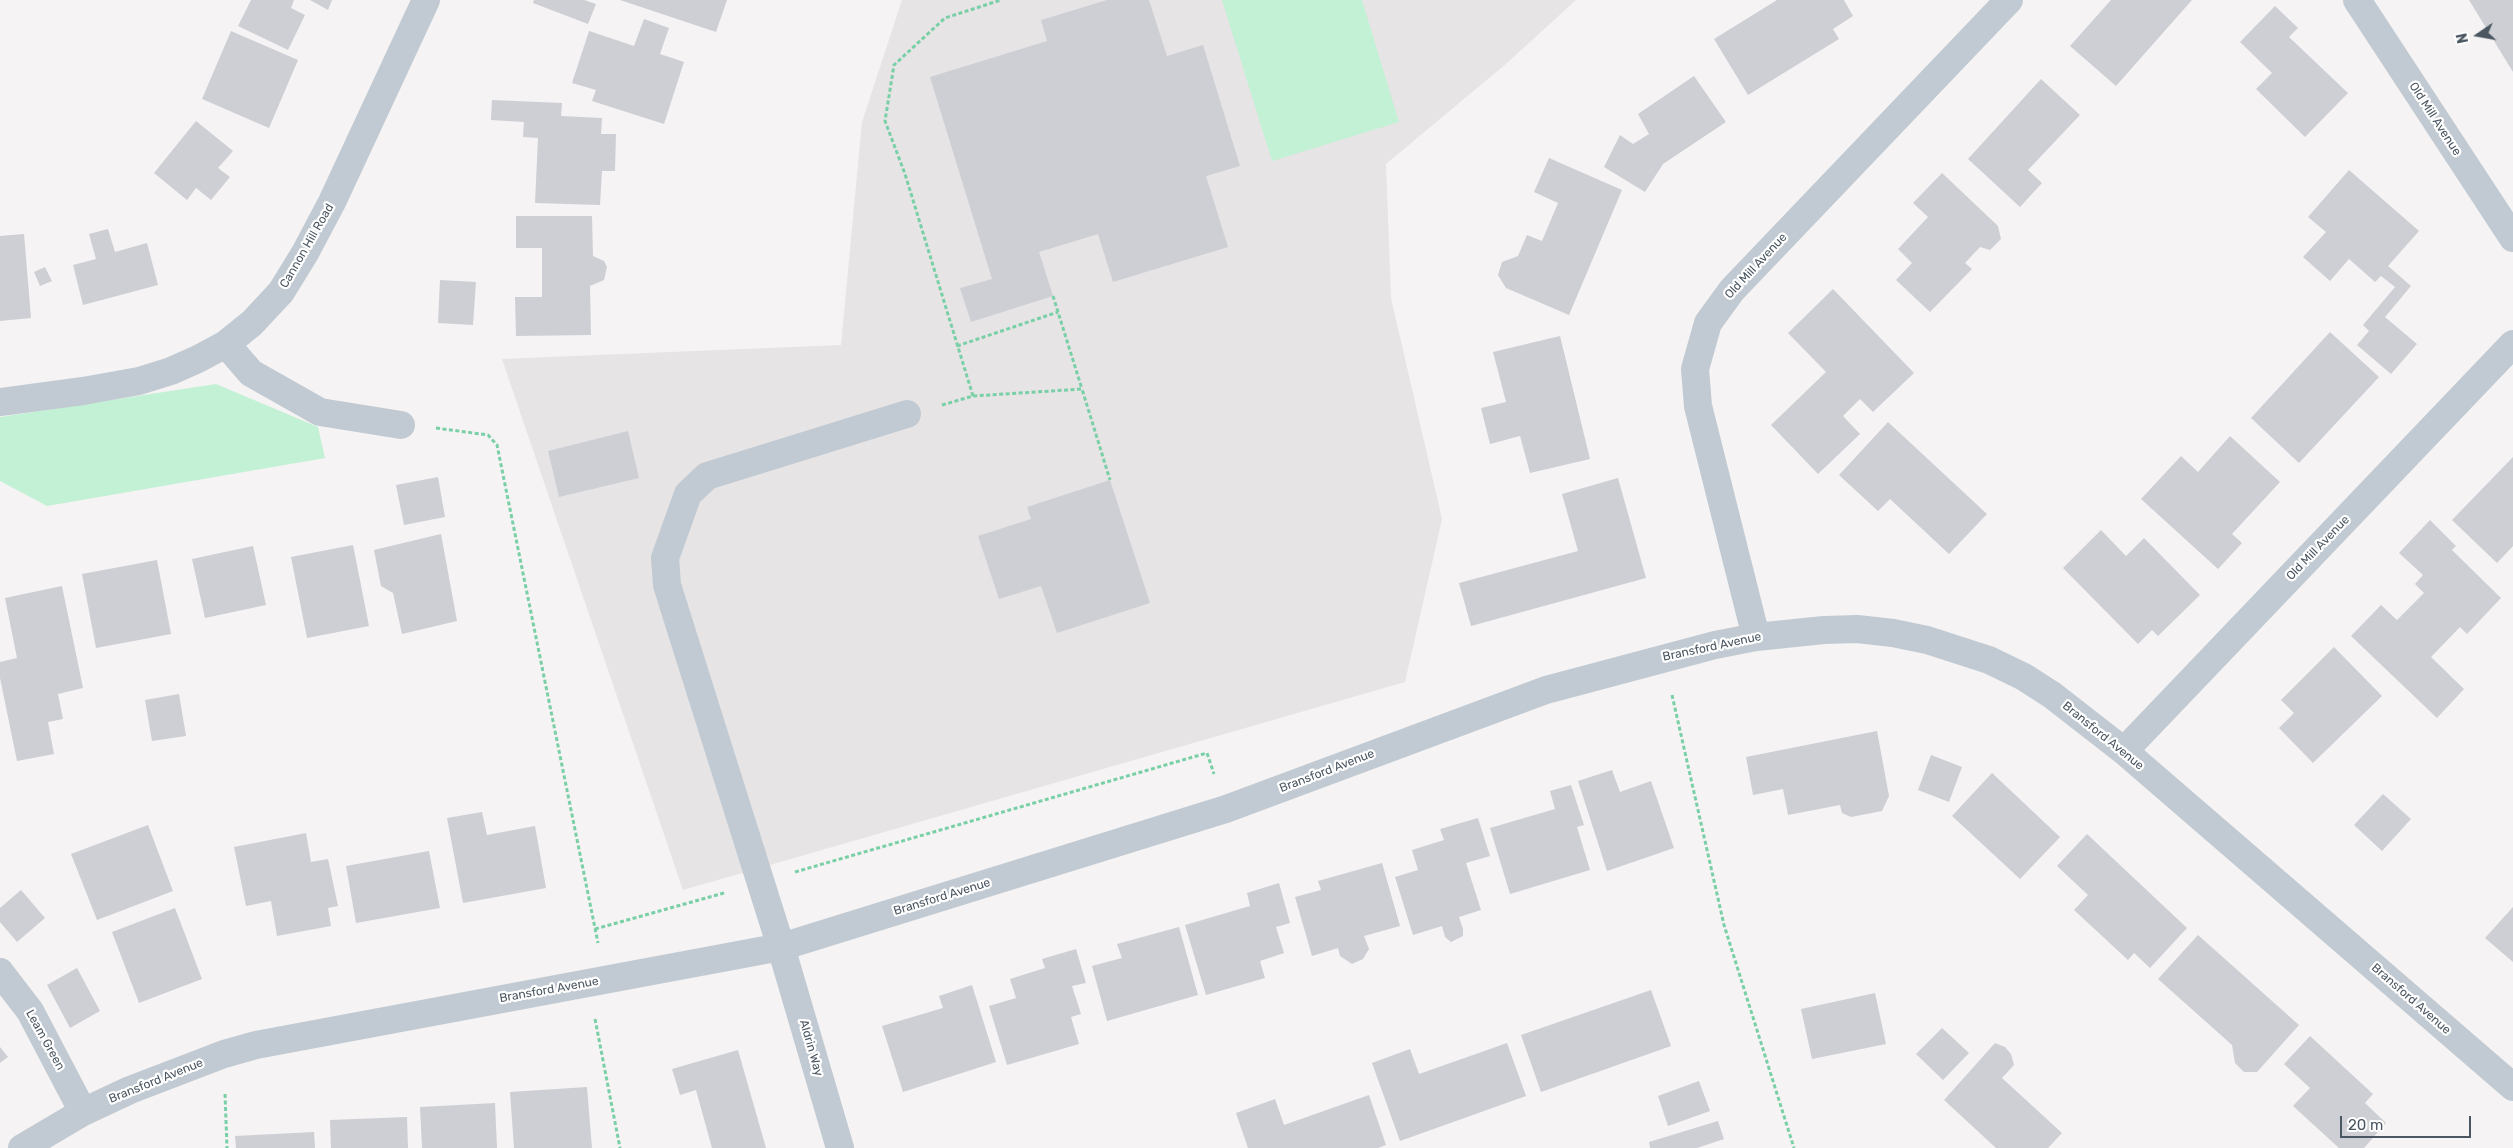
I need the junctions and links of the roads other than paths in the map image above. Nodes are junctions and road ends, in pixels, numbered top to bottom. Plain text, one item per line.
1 (426, 0) edge
2 (2009, 0) edge
3 (2357, 0) edge
4 (2513, 238) edge
5 (226, 344) junction
6 (2513, 344) edge
7 (0, 402) edge
8 (907, 414) road end
9 (401, 425) road end
10 (1756, 637) junction
11 (2124, 751) junction
12 (781, 948) junction
13 (0, 972) edge
14 (2513, 1087) edge
15 (83, 1112) junction
16 (22, 1148) edge
17 (840, 1148) edge

1 - 5 street, Cannon Hill Road
2 - 10 street, Old Mill Avenue
3 - 4 street, Old Mill Avenue
5 - 7 street, Cannon Hill Road
5 - 9 street
6 - 11 street, Old Mill Avenue
8 - 12 street, Aldrin Way
10 - 11 street, Bransford Avenue
10 - 12 street, Bransford Avenue
11 - 14 street, Bransford Avenue
12 - 15 street, Bransford Avenue
12 - 17 street, Aldrin Way
13 - 15 street, Leam Green
15 - 16 street, Bransford Avenue

